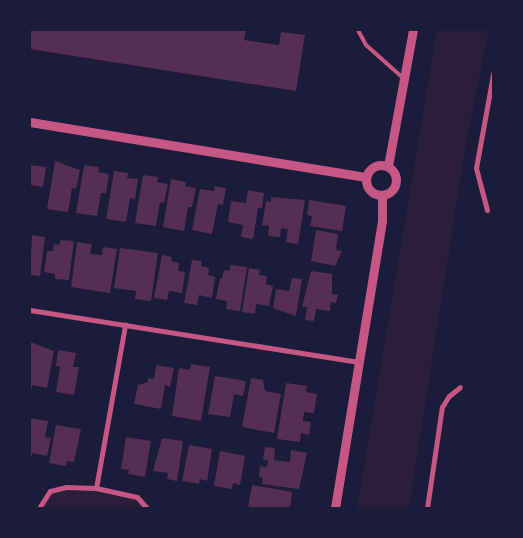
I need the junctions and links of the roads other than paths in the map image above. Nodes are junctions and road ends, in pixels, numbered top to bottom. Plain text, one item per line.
1 (358, 30) edge
2 (413, 30) edge
3 (493, 74) edge
4 (404, 79) junction
5 (30, 122) edge
6 (388, 166) junction
7 (366, 177) junction
8 (382, 195) junction
9 (486, 210) dead end
10 (30, 310) edge
11 (124, 325) junction
12 (359, 362) junction
13 (460, 387) dead end
14 (96, 488) junction
15 (39, 508) edge
16 (147, 508) edge
17 (335, 508) edge
18 (426, 508) edge

1 - 4 lane
2 - 4 street
3 - 9 street
4 - 6 street
5 - 7 street
6 - 7 street
6 - 8 street
7 - 8 street
8 - 12 street
10 - 11 street
11 - 12 street
11 - 14 street
12 - 17 street
13 - 18 street
14 - 15 street
14 - 16 street

